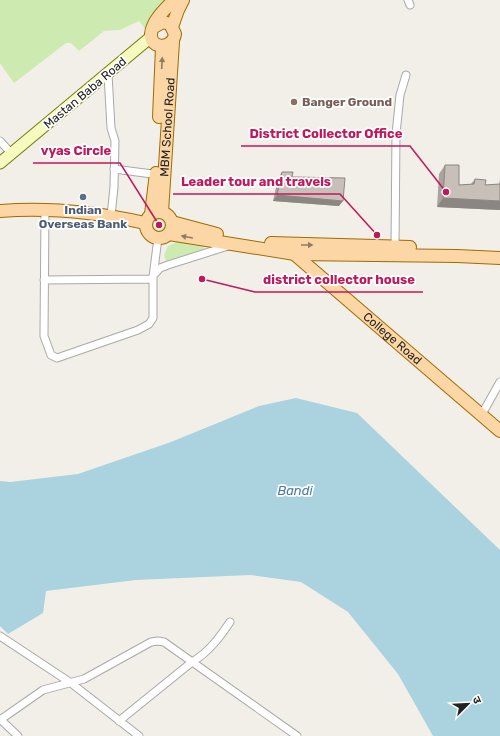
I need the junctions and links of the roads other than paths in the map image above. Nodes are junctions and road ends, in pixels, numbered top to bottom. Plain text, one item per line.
1 (174, 0) edge
2 (183, 0) edge
3 (172, 27) junction
4 (153, 32) junction
5 (168, 44) junction
6 (108, 74) junction
7 (406, 76) dead end
8 (0, 141) edge
9 (12, 154) junction
10 (0, 163) edge
11 (114, 169) junction
12 (160, 175) junction
13 (45, 209) junction
14 (0, 211) edge
15 (111, 216) junction
16 (153, 216) junction
17 (166, 232) junction
18 (285, 244) junction
19 (234, 245) junction
20 (395, 246) junction
21 (500, 250) edge
22 (295, 254) junction
23 (500, 258) edge
24 (152, 278) junction
25 (44, 280) junction
26 (500, 382) edge
27 (482, 414) junction
28 (500, 431) edge
29 (230, 622) dead end
30 (0, 636) edge
31 (192, 662) junction
32 (71, 683) junction
33 (0, 720) edge
34 (120, 721) junction
35 (18, 736) edge
36 (139, 736) edge
37 (297, 736) edge

1 - 4 main road
2 - 3 main road
3 - 4 main road
3 - 5 main road
4 - 5 main road
4 - 6 street, Mastan Baba Road
5 - 12 main road, MBM School Road
6 - 9 street, Mastan Baba Road
6 - 11 street
7 - 20 street
8 - 9 street
9 - 10 street, Mastan Baba Road
11 - 12 street
11 - 15 street
12 - 16 main road, MBM School Road
13 - 14 main road
13 - 15 main road
13 - 25 street
15 - 16 main road
16 - 17 main road
16 - 17 main road
17 - 18 main road
19 -> 17 main road
17 - 24 street
18 -> 20 main road
18 - 22 main road, College Road
19 - 22 main road
19 - 24 street
20 - 21 main road
22 - 23 main road
22 - 27 main road, College Road
24 - 25 street
24 - 25 street
26 - 27 street
27 - 28 main road, College Road
29 - 31 street
30 - 32 street
31 - 32 street
31 - 34 street
31 - 37 street
32 - 33 street
32 - 34 street
33 - 35 street
34 - 36 street

